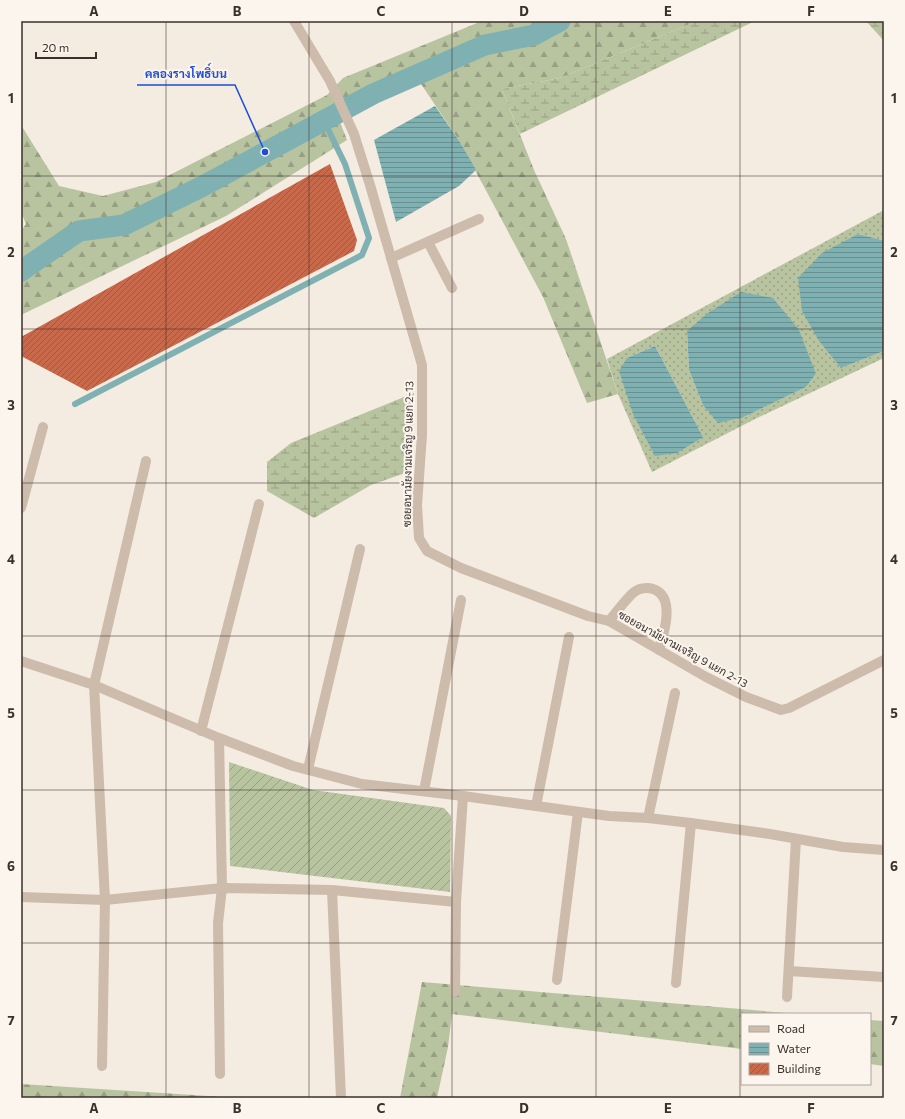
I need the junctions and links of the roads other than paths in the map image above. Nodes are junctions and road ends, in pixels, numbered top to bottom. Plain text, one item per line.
1 (294, 21) edge
2 (479, 219) dead end
3 (428, 242) junction
4 (391, 258) junction
5 (452, 288) dead end
6 (43, 427) dead end
7 (146, 461) dead end
8 (259, 504) dead end
9 (21, 508) edge
10 (360, 549) dead end
11 (461, 600) dead end
12 (609, 621) junction
13 (569, 637) dead end
14 (660, 650) junction
15 (884, 660) edge
16 (21, 661) edge
17 (94, 685) junction
18 (675, 693) dead end
19 (201, 731) junction
20 (219, 738) junction
21 (308, 770) junction
22 (424, 791) junction
23 (463, 796) junction
24 (536, 806) junction
25 (578, 812) junction
26 (648, 818) junction
27 (691, 823) junction
28 (796, 839) junction
29 (884, 850) edge
30 (222, 888) junction
31 (332, 890) junction
32 (21, 898) edge
33 (105, 900) junction
34 (456, 902) junction
35 (788, 971) junction
36 (884, 977) edge
37 (557, 980) dead end
38 (676, 983) dead end
39 (455, 992) dead end
40 (787, 997) dead end
41 (102, 1066) dead end
42 (220, 1074) dead end
43 (341, 1098) edge

1 - 4 street, ซอยอนามัยงามเจริญ 9 แยก 2-13
2 - 3 street
3 - 4 street
3 - 5 street
4 - 12 street, ซอยอนามัยงามเจริญ 9 แยก 2-13
6 - 9 street
7 - 17 street
8 - 19 street
10 - 21 street
11 - 22 street
12 - 14 street, ซอยอนามัยงามเจริญ 9 แยก 2-13
12 - 14 street
13 - 24 street
14 - 15 street, ซอยอนามัยงามเจริญ 9 แยก 2-13
16 - 17 street
17 - 19 street
17 - 33 street
18 - 26 street
19 - 20 street
20 - 21 street
20 - 30 street
21 - 22 street
22 - 23 street
23 - 24 street
23 - 34 street
24 - 25 street
25 - 26 street
25 - 37 street
26 - 27 street
27 - 28 street
27 - 38 street
28 - 29 street
28 - 35 street
30 - 31 street
30 - 33 street
30 - 42 street
31 - 34 street
31 - 43 street
32 - 33 street
33 - 41 street
34 - 39 street
35 - 36 street
35 - 40 street

